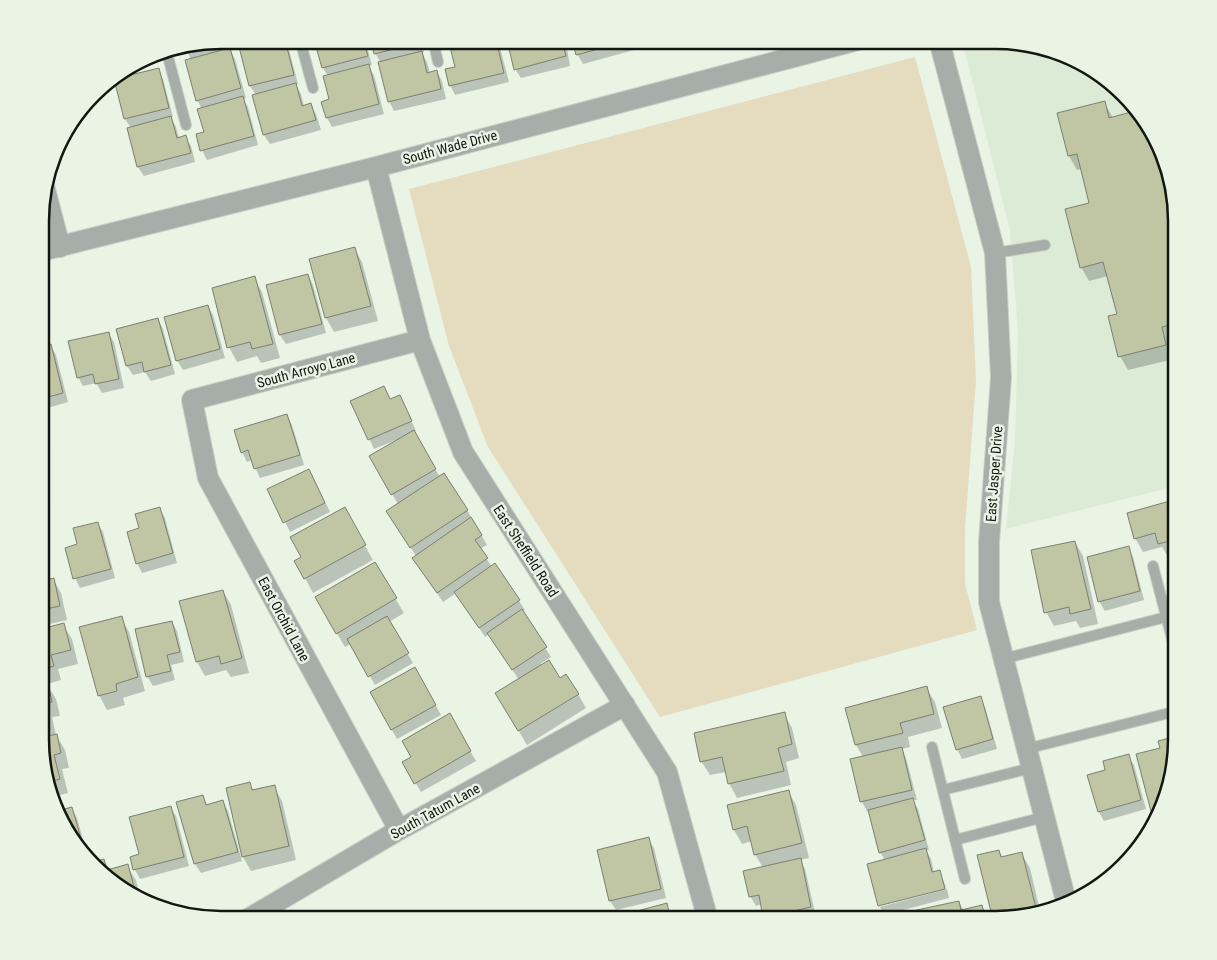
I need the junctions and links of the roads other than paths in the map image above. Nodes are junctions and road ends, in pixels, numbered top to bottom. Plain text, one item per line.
1 (302, 49) edge
2 (435, 49) edge
3 (824, 49) edge
4 (941, 49) edge
5 (168, 57) edge
6 (438, 62) dead end
7 (313, 88) dead end
8 (186, 125) dead end
9 (376, 167) junction
10 (49, 232) edge
11 (1045, 245) dead end
12 (51, 249) edge
13 (995, 253) junction
14 (420, 340) junction
15 (192, 400) joint
16 (1154, 566) dead end
17 (1166, 617) junction
18 (1168, 624) edge
19 (1003, 659) junction
20 (625, 705) junction
21 (1168, 714) edge
22 (932, 746) dead end
23 (1029, 758) junction
24 (943, 790) junction
25 (1044, 816) junction
26 (398, 830) junction
27 (955, 840) junction
28 (964, 879) dead end
29 (1065, 897) edge
30 (261, 911) edge
31 (706, 911) edge

1 - 7 lane
2 - 6 lane
3 - 9 street, South Wade Drive
4 - 13 street, East Jasper Drive
5 - 8 lane
9 - 12 street, South Wade Drive
9 - 14 street, East Sheffield Road
10 - 12 street
11 - 13 lane
13 - 19 street, East Jasper Drive
14 - 15 street, South Arroyo Lane
14 - 20 street, East Sheffield Road
15 - 26 street, East Orchid Lane
16 - 17 lane
17 - 18 lane
17 - 19 lane
19 - 23 street, East Jasper Drive
20 - 26 street, South Tatum Lane
20 - 31 street, East Sheffield Road
21 - 23 lane
22 - 24 lane
23 - 24 lane
23 - 25 street, East Jasper Drive
24 - 27 lane
25 - 27 lane
25 - 29 street, East Jasper Drive
26 - 30 street, South Tatum Lane
27 - 28 lane

